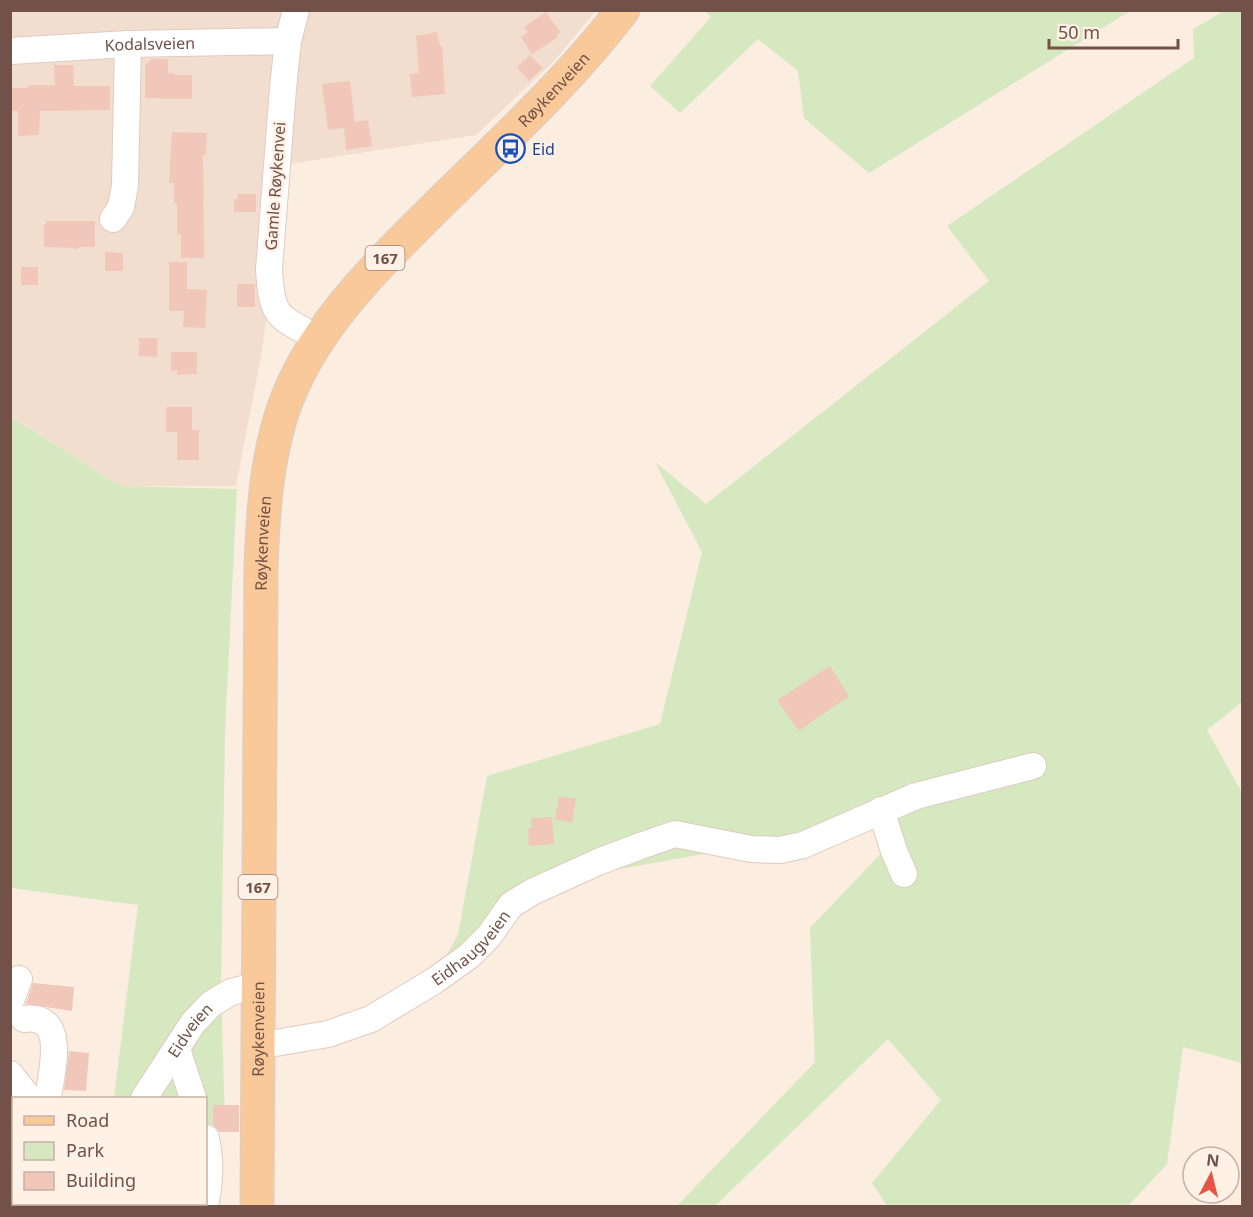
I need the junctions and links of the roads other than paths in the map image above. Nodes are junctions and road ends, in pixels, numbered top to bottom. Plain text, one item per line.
1 (296, 10) edge
2 (622, 10) edge
3 (288, 41) junction
4 (128, 44) junction
5 (10, 51) edge
6 (113, 219) dead end
7 (318, 338) junction
8 (1033, 766) dead end
9 (881, 810) junction
10 (904, 874) dead end
11 (19, 979) dead end
12 (258, 985) junction
13 (17, 1011) edge
14 (258, 1046) junction
15 (177, 1049) junction
16 (10, 1074) edge
17 (28, 1097) edge
18 (48, 1097) edge
19 (145, 1097) edge
20 (193, 1097) edge
21 (207, 1143) edge
22 (207, 1198) edge
23 (257, 1206) edge

1 - 3 street, Gamle Røykenvei
2 - 7 main road, Røykenveien / 167
3 - 4 street, Kodalsveien
3 - 7 street, Gamle Røykenvei
4 - 5 street, Kodalsveien
4 - 6 street
7 - 12 main road, Røykenveien / 167
8 - 9 street
9 - 10 street
9 - 14 street, Eidhaugveien
11 - 13 street
12 - 14 main road, Røykenveien / 167
12 - 15 street, Eidveien
13 - 18 street
14 - 23 main road, Røykenveien / 167
15 - 19 street, Eidveien
15 - 20 street
16 - 17 street
21 - 22 street

